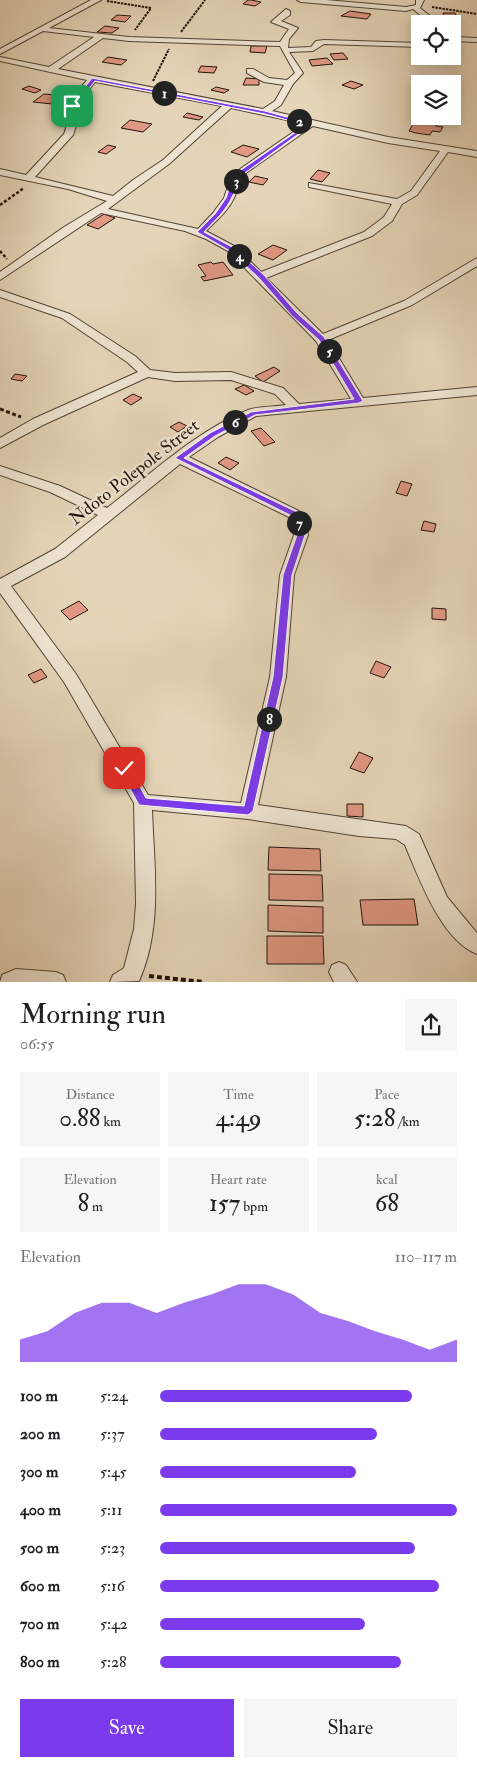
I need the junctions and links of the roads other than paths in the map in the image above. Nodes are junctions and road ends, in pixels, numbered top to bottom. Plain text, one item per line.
1 (96, 0) edge
2 (301, 0) edge
3 (318, 1) edge
4 (418, 5) edge
5 (286, 10) dead end
6 (427, 15) edge
7 (41, 29) junction
8 (101, 36) junction
9 (461, 39) edge
10 (477, 40) edge
11 (411, 45) edge
12 (284, 47) junction
13 (0, 52) edge
14 (0, 59) edge
15 (52, 70) junction
16 (250, 72) dead end
17 (94, 79) junction
18 (289, 83) junction
19 (228, 106) junction
20 (265, 112) junction
21 (310, 124) junction
22 (446, 149) junction
23 (477, 154) edge
24 (0, 172) edge
25 (32, 179) junction
26 (312, 185) dead end
27 (116, 200) junction
28 (398, 202) junction
29 (102, 210) junction
30 (200, 232) junction
31 (477, 261) edge
32 (0, 265) edge
33 (16, 265) junction
34 (261, 276) junction
35 (0, 277) edge
36 (0, 293) edge
37 (321, 339) junction
38 (146, 374) junction
39 (477, 391) edge
40 (359, 401) junction
41 (295, 407) junction
42 (0, 444) edge
43 (178, 458) junction
44 (0, 470) edge
45 (108, 514) junction
46 (1, 586) edge
47 (143, 802) junction
48 (248, 811) junction
49 (477, 946) edge
50 (126, 978) edge
51 (9, 982) edge
52 (56, 982) edge

1 - 7 street
2 - 3 street
3 - 4 street
4 - 6 street
5 - 12 street
7 - 8 street
7 - 13 street
8 - 12 street
8 - 15 street
9 - 10 street
11 - 12 street
12 - 18 street
14 - 15 street
15 - 17 street
16 - 18 street
17 - 19 street
17 - 25 street
18 - 20 street
19 - 20 street
19 - 27 street
20 - 21 street
21 - 22 street
21 - 30 street
22 - 23 street
22 - 28 street
24 - 25 street
25 - 27 street
26 - 28 street
27 - 29 street
28 - 34 street
29 - 30 street
29 - 33 street
30 - 34 street
31 - 37 street
32 - 33 street
33 - 35 street
34 - 37 street
36 - 38 street
37 - 40 street
38 - 41 street
38 - 42 street
39 - 40 street, Ndoto Polepole Street
40 - 41 street, Ndoto Polepole Street
41 - 43 street, Ndoto Polepole Street
43 - 45 street, Ndoto Polepole Street
43 - 48 street
44 - 45 street
45 - 46 street, Ndoto Polepole Street
46 - 47 street
47 - 48 street
47 - 50 street
48 - 49 street
51 - 52 street

